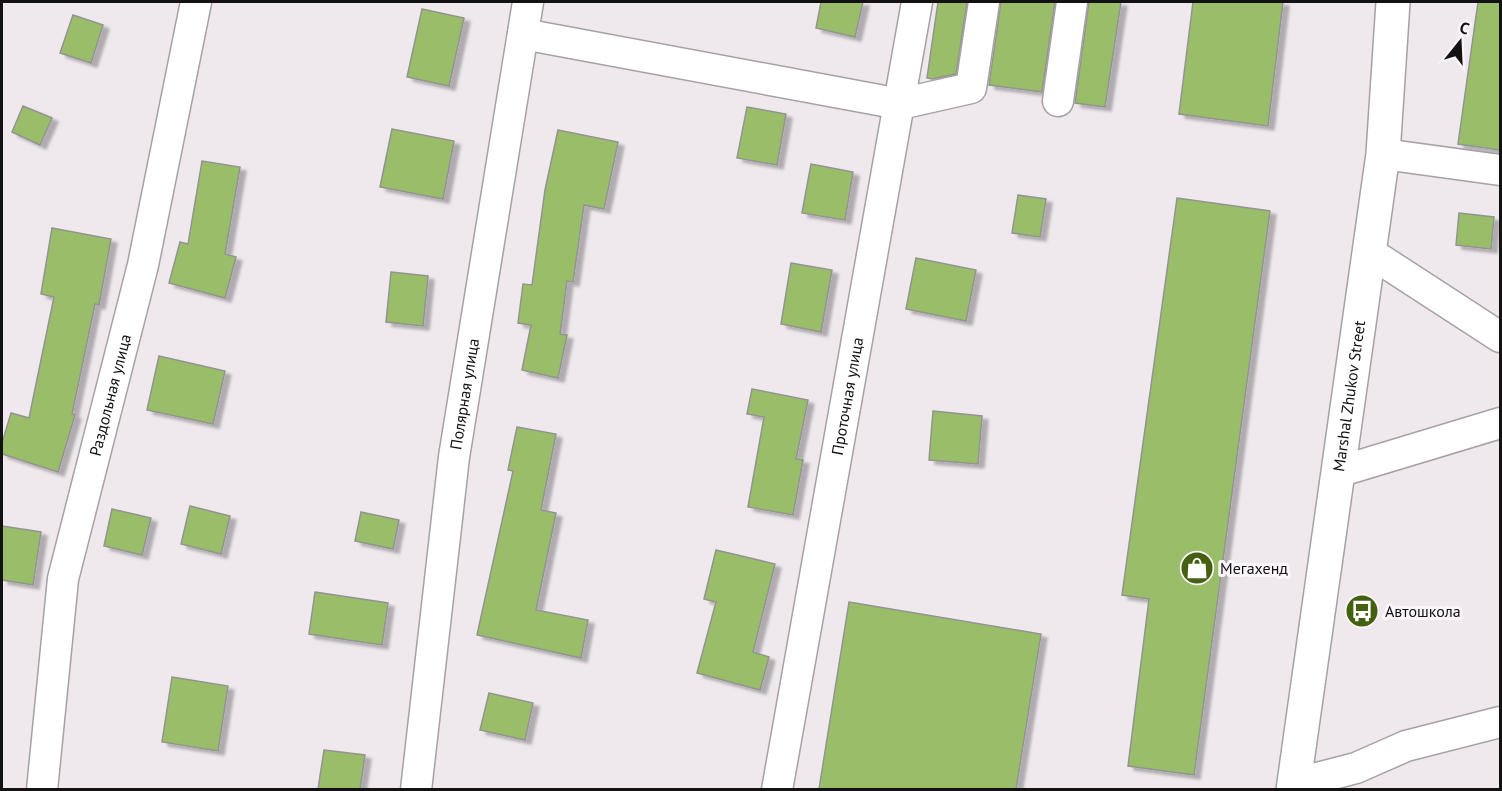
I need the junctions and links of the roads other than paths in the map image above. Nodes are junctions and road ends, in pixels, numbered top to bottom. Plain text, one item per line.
1 (196, 2) edge
2 (528, 2) edge
3 (917, 2) edge
4 (984, 2) edge
5 (1072, 2) edge
6 (1393, 2) edge
7 (523, 34) junction
8 (1058, 100) dead end
9 (900, 104) junction
10 (1383, 154) junction
11 (1500, 170) edge
12 (1369, 252) junction
13 (1500, 336) edge
14 (1500, 423) edge
15 (1338, 472) junction
16 (1500, 722) edge
17 (1294, 787) edge
18 (42, 789) edge
19 (416, 789) edge
20 (777, 789) edge

1 - 18 street, Раздольная улица
2 - 7 street, Полярная улица
3 - 9 street, Проточная улица
4 - 9 street
5 - 8 street
6 - 10 main road, Marshal Zhukov Street
7 - 9 street
7 - 19 street, Полярная улица
9 - 20 street, Проточная улица
10 - 11 street
10 - 12 main road, Marshal Zhukov Street
12 - 13 street
12 - 15 main road, Marshal Zhukov Street
14 - 15 street
15 - 17 main road, Marshal Zhukov Street
16 - 17 street

